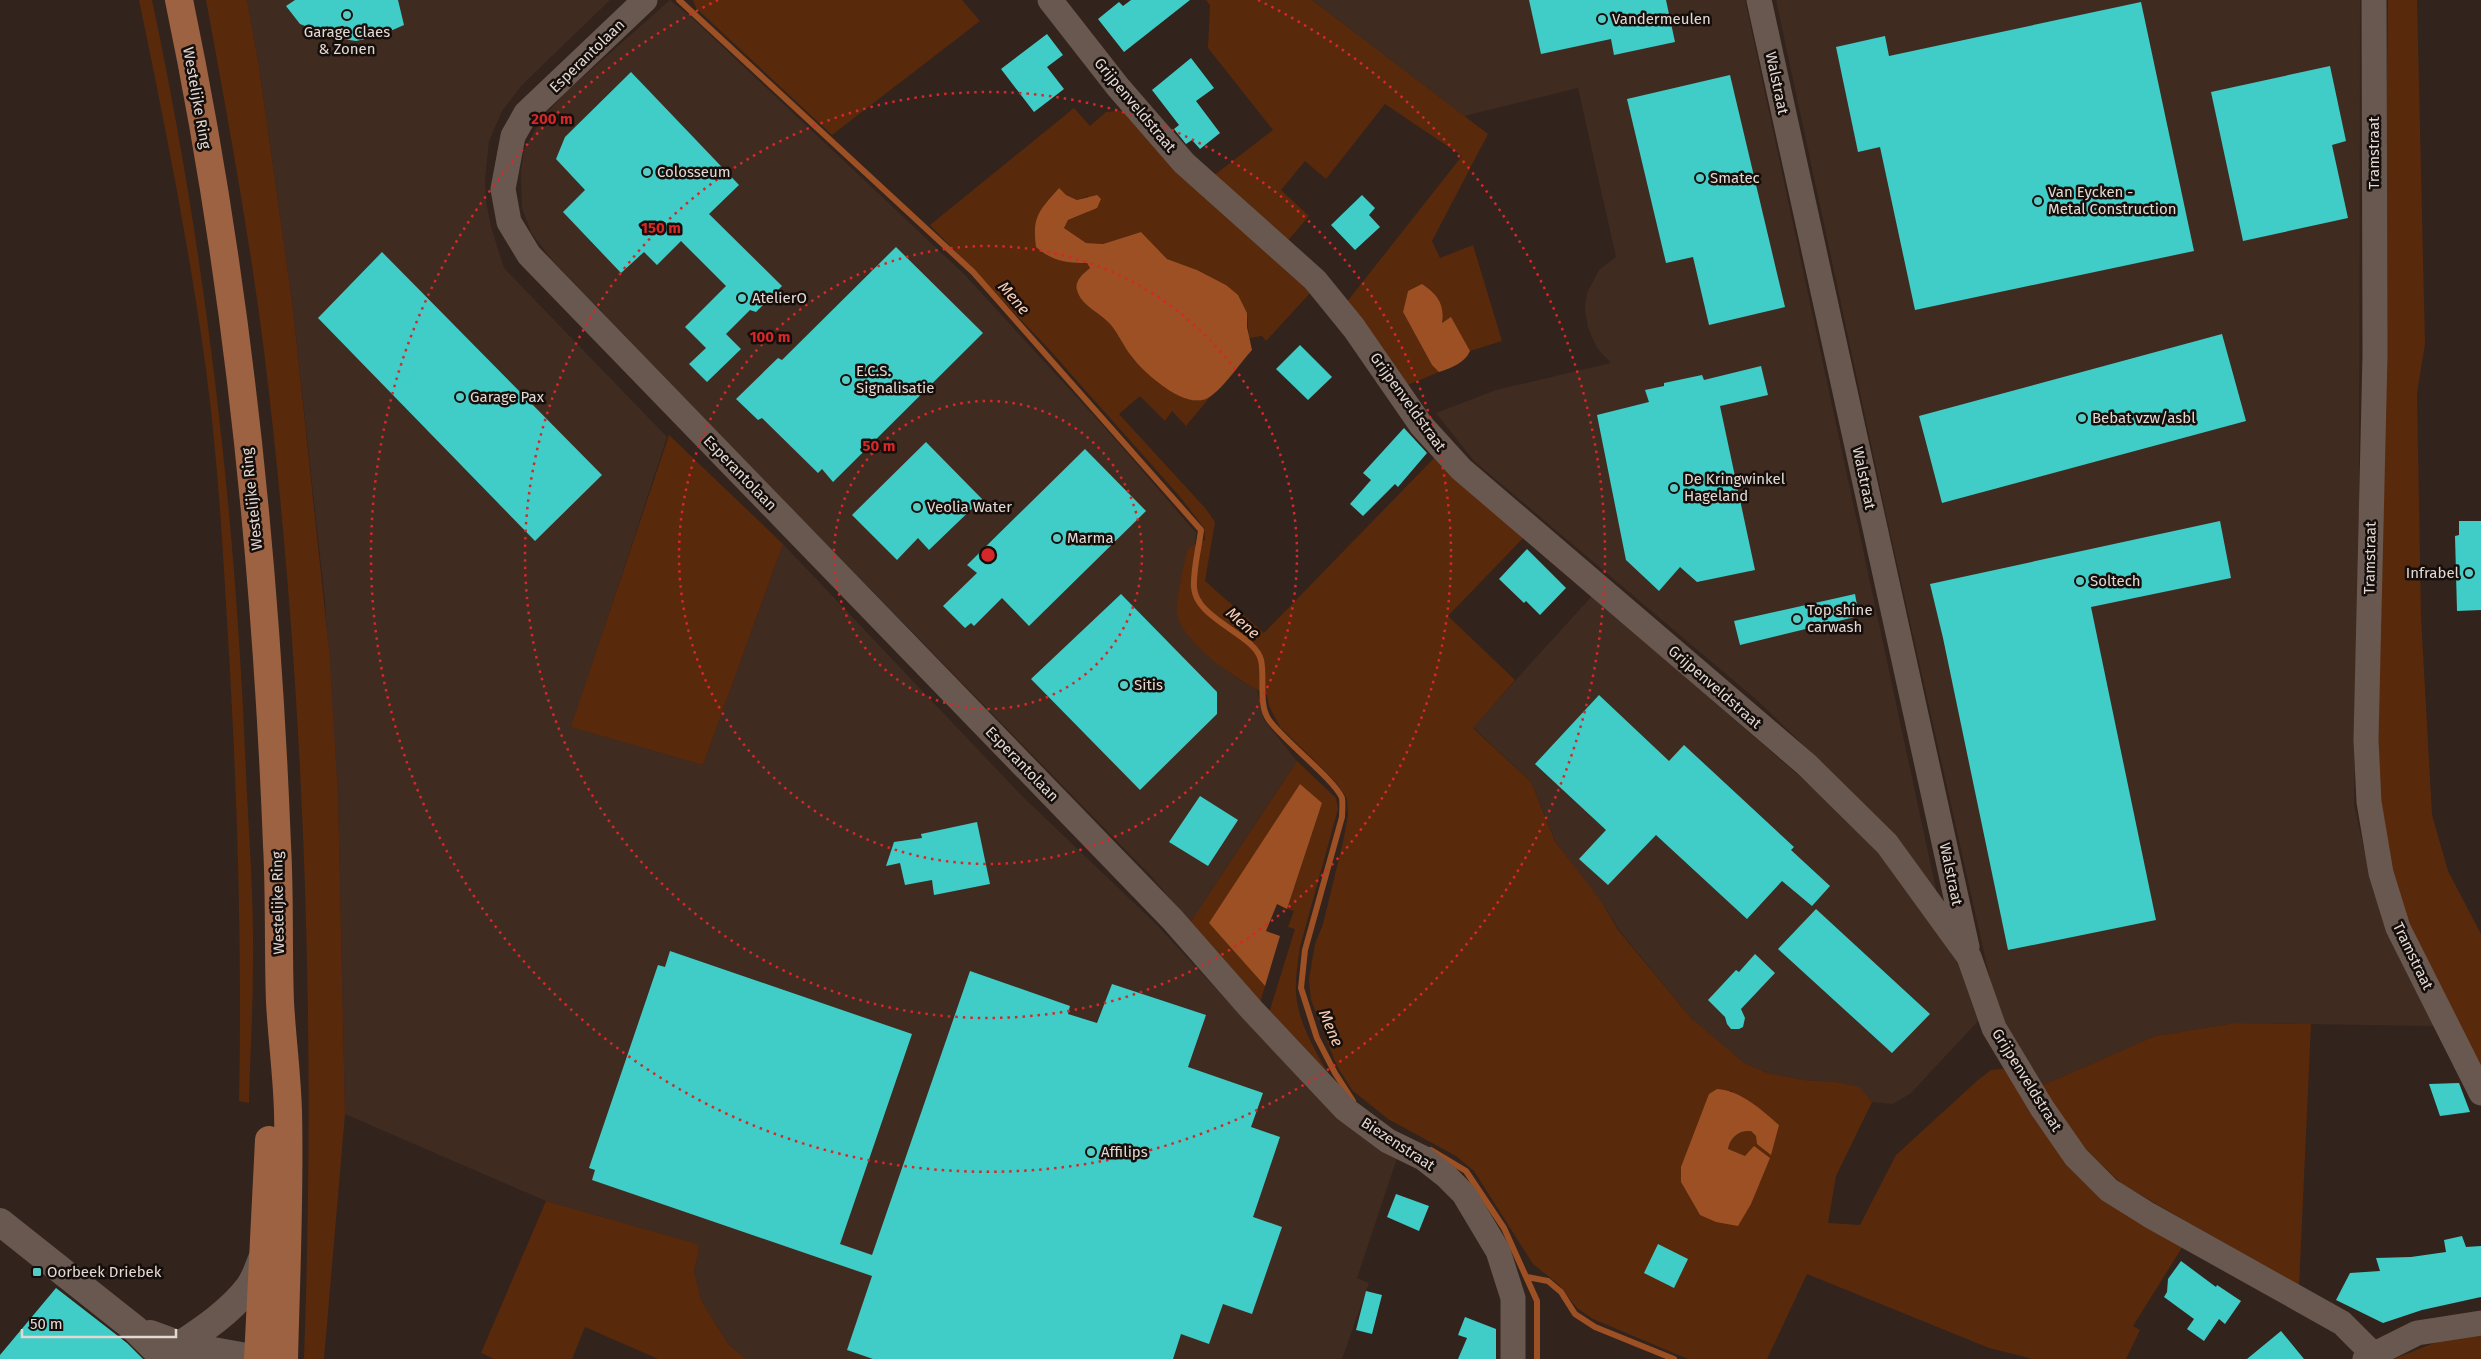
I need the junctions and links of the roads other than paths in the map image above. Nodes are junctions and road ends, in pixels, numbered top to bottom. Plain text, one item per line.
1 (179, 0) edge
2 (645, 0) edge
3 (1050, 0) edge
4 (1759, 0) edge
5 (2374, 0) edge
6 (1172, 919) joint
7 (1969, 957) junction
8 (280, 1002) junction
9 (2481, 1093) edge
10 (0, 1222) edge
11 (262, 1259) junction
12 (2481, 1323) edge
13 (176, 1352) edge
14 (2369, 1357) edge
15 (258, 1359) edge
16 (284, 1359) edge
17 (1513, 1359) edge

1 - 8 main road, Westelijke Ring
2 - 6 street, Esperantolaan
3 - 7 street, Grijpenveldstraat
4 - 7 street, Walstraat
5 - 9 street, Tramstraat
6 - 17 street, Biezenstraat
7 - 14 street, Grijpenveldstraat
8 - 11 main road, Westelijke Ring
8 - 16 main road, Westelijke Ring
10 - 13 street
11 - 13 street
11 - 15 main road, Westelijke Ring
12 - 14 street
13 - 15 street

